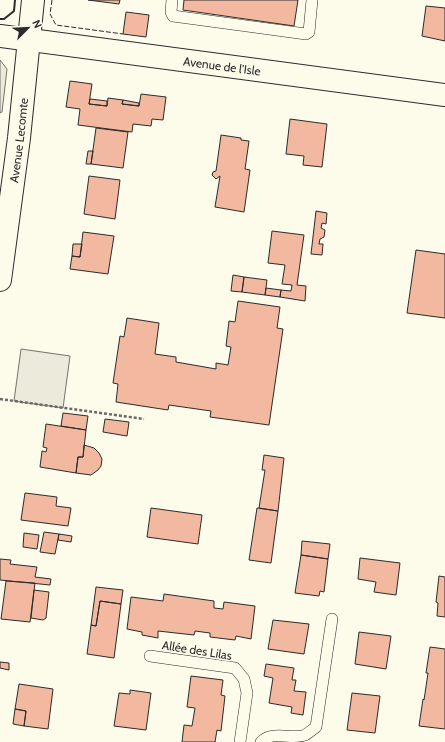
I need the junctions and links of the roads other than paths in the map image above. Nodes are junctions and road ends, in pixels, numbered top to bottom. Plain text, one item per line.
1 (33, 0) edge
2 (172, 0) edge
3 (312, 0) edge
4 (0, 36) edge
5 (29, 40) junction
6 (445, 95) edge
7 (10, 136) edge
8 (0, 280) edge
9 (332, 619) dead end
10 (150, 656) dead end
11 (240, 742) edge
12 (261, 742) edge

1 - 5 street, Avenue Lecomte
2 - 3 lane
4 - 5 street, Avenue de l'Isle
5 - 6 street, Avenue de l'Isle
5 - 7 street, Avenue Lecomte
7 - 8 street, Avenue Lecomte
9 - 12 lane
10 - 11 lane, Allée des Lilas

